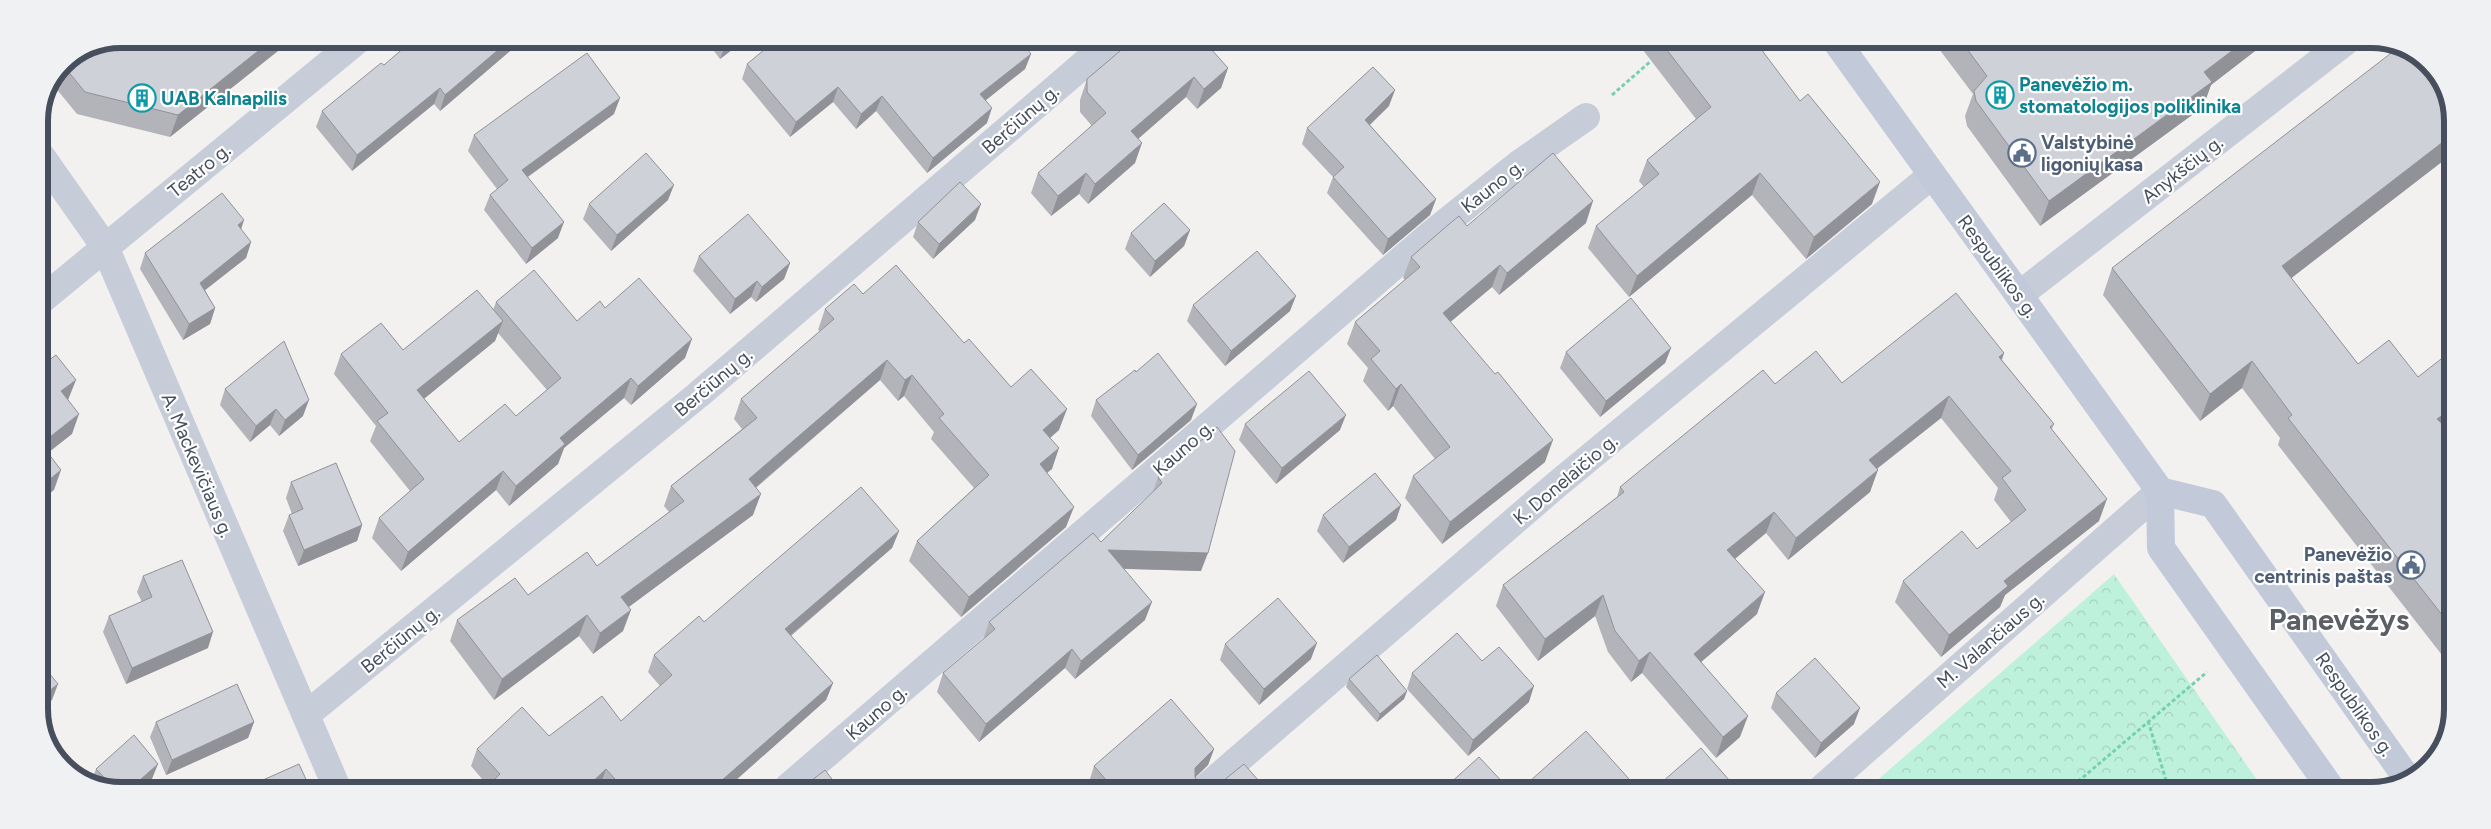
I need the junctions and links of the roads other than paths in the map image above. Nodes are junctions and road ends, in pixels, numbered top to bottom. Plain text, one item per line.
1 (349, 47) edge
2 (1104, 47) edge
3 (1840, 47) edge
4 (2339, 47) edge
5 (1586, 116) road end
6 (47, 165) edge
7 (1932, 175) junction
8 (105, 247) junction
9 (47, 295) edge
10 (2019, 295) junction
11 (2160, 491) junction
12 (306, 715) junction
13 (2404, 773) edge
14 (334, 782) edge
15 (794, 782) edge
16 (1212, 782) edge
17 (1829, 782) edge
18 (2326, 782) edge

1 - 8 street, Teatro g.
2 - 12 street, Berčiūnų g.
3 - 7 main road, Respublikos g.
4 - 10 street, Anykščių g.
5 - 15 street, Kauno g.
6 - 8 street, A. Mackevičiaus g.
7 - 10 main road, Respublikos g.
7 - 16 street, K. Donelaičio g.
8 - 9 street, Teatro g.
8 - 12 street, A. Mackevičiaus g.
10 - 11 main road, Respublikos g.
11 - 13 main road, Respublikos g.
11 - 17 street, M. Valančiaus g.
11 - 18 main road
12 - 14 street, A. Mackevičiaus g.

